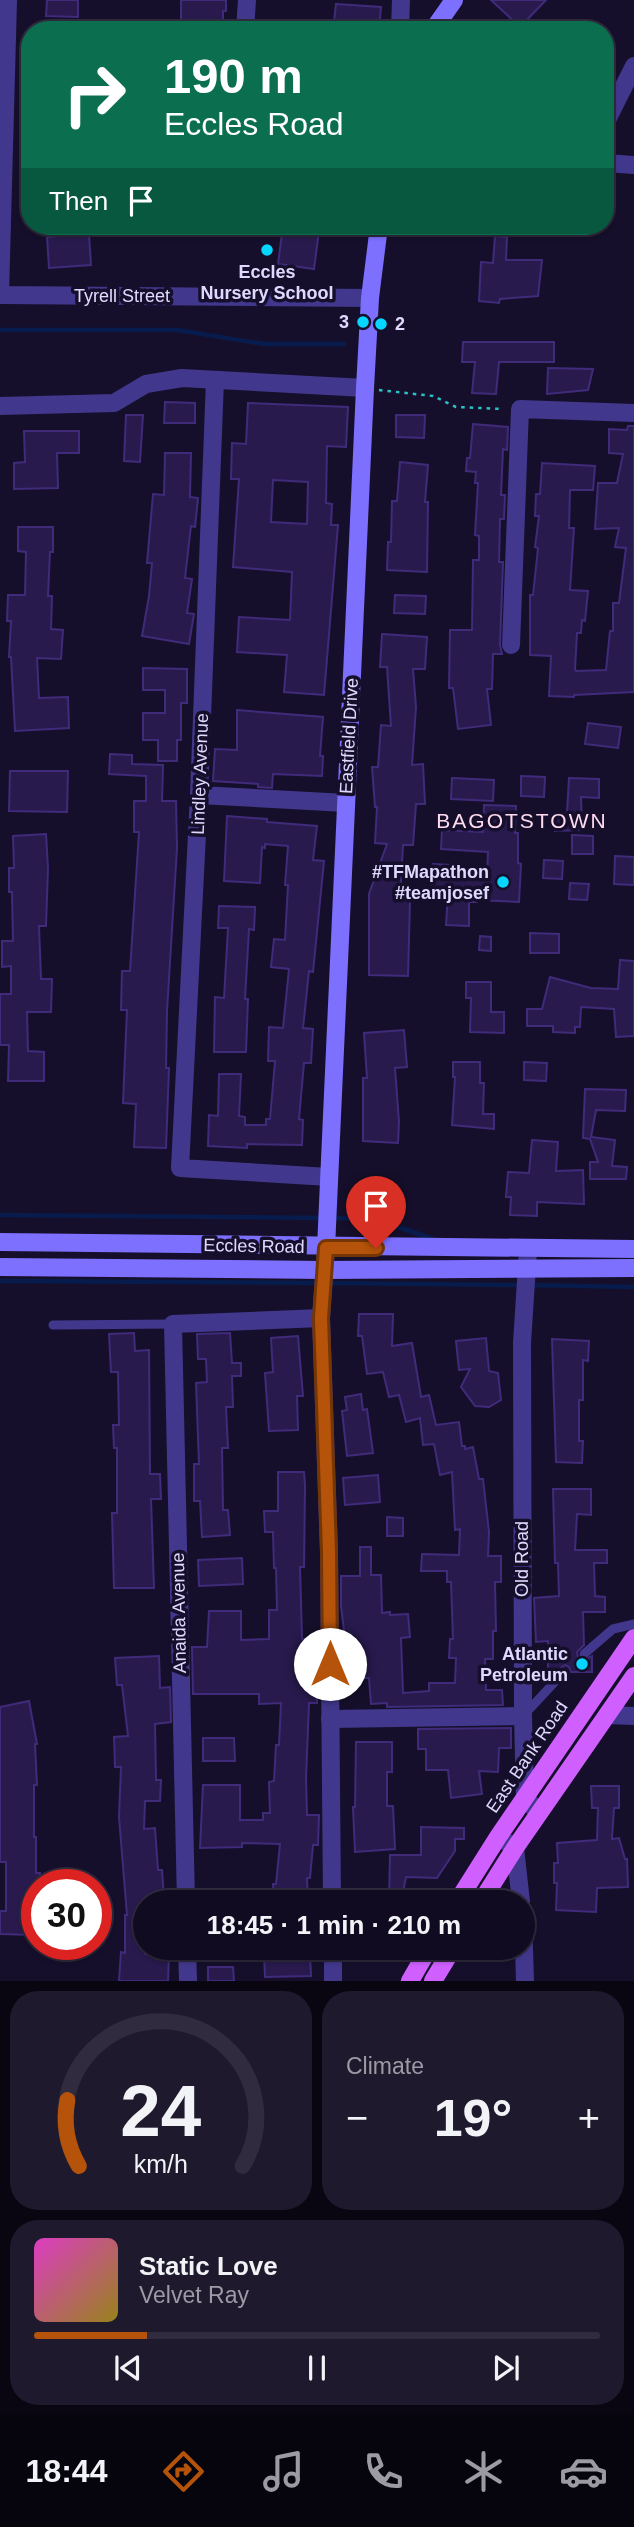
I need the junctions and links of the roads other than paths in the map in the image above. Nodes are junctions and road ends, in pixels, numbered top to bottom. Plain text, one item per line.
1 (8, 0) edge
2 (247, 0) edge
3 (401, 0) edge
4 (454, 0) edge
5 (246, 21) edge
6 (400, 21) edge
7 (439, 21) edge
8 (634, 66) edge
9 (614, 106) edge
10 (614, 164) edge
11 (634, 165) edge
12 (378, 235) edge
13 (0, 295) edge
14 (370, 298) junction
15 (215, 380) junction
16 (365, 388) junction
17 (0, 407) edge
18 (634, 413) edge
19 (511, 646) dead end
20 (199, 795) junction
21 (346, 803) junction
22 (329, 1177) junction
23 (327, 1240) junction
24 (0, 1242) edge
25 (528, 1250) junction
26 (634, 1250) edge
27 (0, 1267) edge
28 (634, 1268) edge
29 (324, 1273) junction
30 (526, 1274) junction
31 (321, 1311) junction
32 (173, 1324) junction
33 (52, 1325) dead end
34 (634, 1624) edge
35 (634, 1637) edge
36 (584, 1654) dead end
37 (564, 1672) dead end
38 (634, 1676) edge
39 (607, 1715) junction
40 (523, 1716) junction
41 (634, 1716) edge
42 (330, 1720) junction
43 (525, 1798) junction
44 (539, 1813) junction
45 (498, 1837) junction
46 (514, 1848) junction
47 (186, 1890) edge
48 (332, 1890) edge
49 (465, 1890) edge
50 (488, 1890) edge
51 (519, 1890) edge
52 (187, 1960) edge
53 (333, 1960) edge
54 (422, 1960) edge
55 (446, 1960) edge
56 (524, 1960) edge
57 (188, 1981) edge
58 (333, 1981) edge
59 (410, 1981) edge
60 (433, 1981) edge
61 (525, 1981) edge

1 - 13 street
2 - 5 street
3 - 6 street
4 - 7 street
8 - 9 street
10 - 11 street
12 - 14 street, Eastfield Drive
13 - 14 street, Tyrell Street
14 - 16 street, Eastfield Drive
15 - 16 street
15 - 17 street
15 - 20 street, Lindley Avenue
16 - 21 street, Eastfield Drive
18 - 19 street
20 - 21 street
20 - 22 street, Lindley Avenue
21 - 22 street, Eastfield Drive
22 - 23 street, Eastfield Drive
23 - 24 street, Eccles Road
23 - 25 street, Eccles Road
23 - 29 street
25 - 26 street, Eccles Road
25 - 30 street, Old Road
27 - 29 street, Eccles Road
28 - 30 street, Eccles Road
29 - 30 street, Eccles Road
29 - 31 street
30 - 40 street, Old Road
31 - 32 street
31 - 42 street
32 - 33 lane
32 - 47 street, Anaida Avenue
34 - 36 lane
35 - 43 main road, East Bank Road
37 - 40 lane
38 - 39 main road
39 - 41 street
39 - 44 main road
40 - 42 street
40 - 43 street, Old Road
42 - 48 street
43 - 44 street
43 - 45 main road, East Bank Road
44 - 46 main road
45 - 46 street
45 - 49 main road, East Bank Road
46 - 50 main road
46 - 51 street
52 - 57 street
53 - 58 street
54 - 59 main road
55 - 60 main road
56 - 61 street

